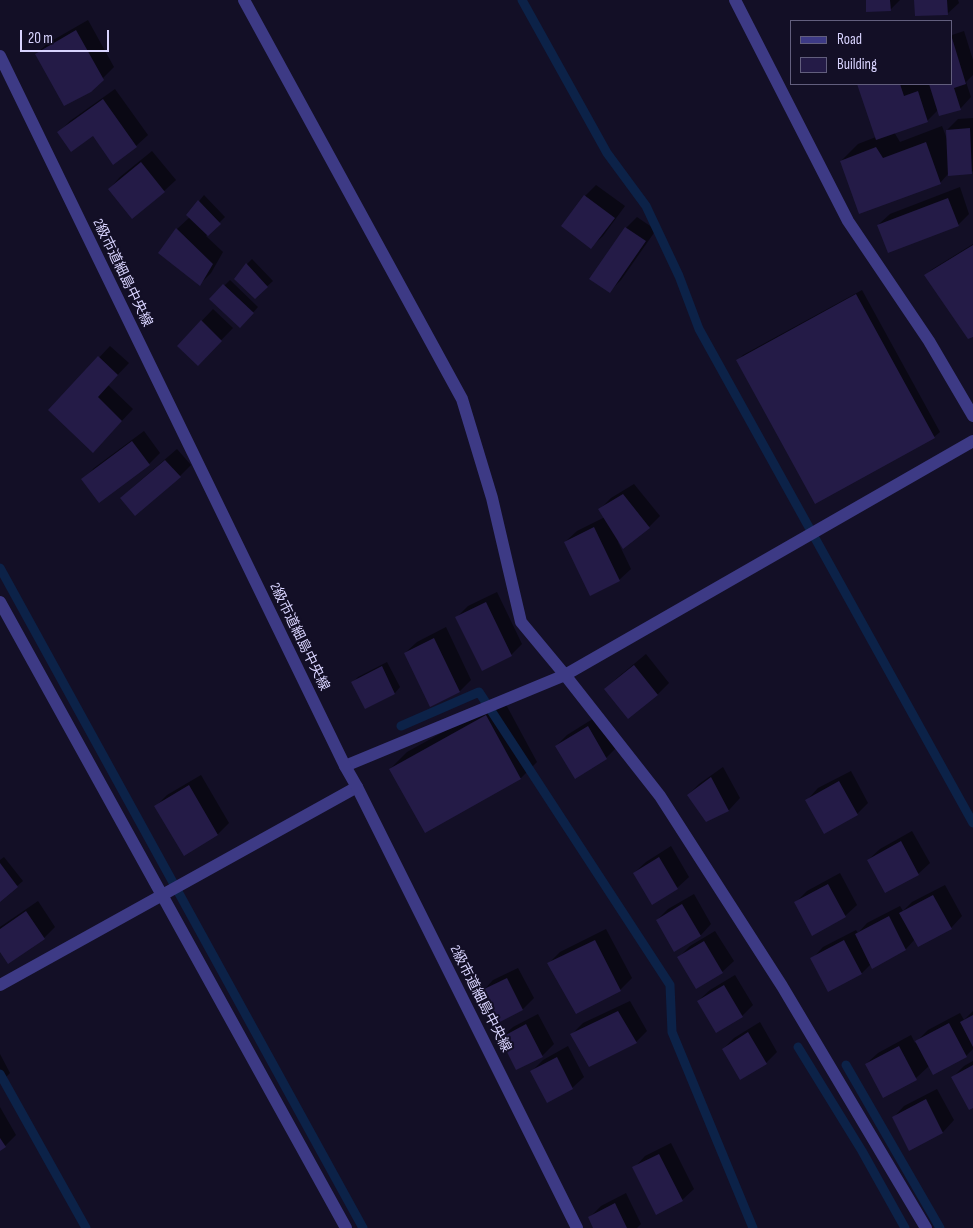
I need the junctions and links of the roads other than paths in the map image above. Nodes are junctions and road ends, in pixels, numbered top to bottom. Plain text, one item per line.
1 (244, 0) edge
2 (735, 0) edge
3 (0, 56) edge
4 (973, 416) edge
5 (973, 441) edge
6 (0, 602) edge
7 (565, 675) junction
8 (345, 766) junction
9 (357, 787) junction
10 (161, 896) junction
11 (0, 986) edge
12 (346, 1228) edge
13 (577, 1228) edge
14 (926, 1228) edge

1 - 7 street
2 - 4 street
3 - 8 street, 2級市道細島中央線
5 - 7 street
6 - 10 street
7 - 8 street
7 - 14 street
8 - 9 street, 2級市道細島中央線
9 - 10 street
9 - 13 street, 2級市道細島中央線
10 - 11 street
10 - 12 street

